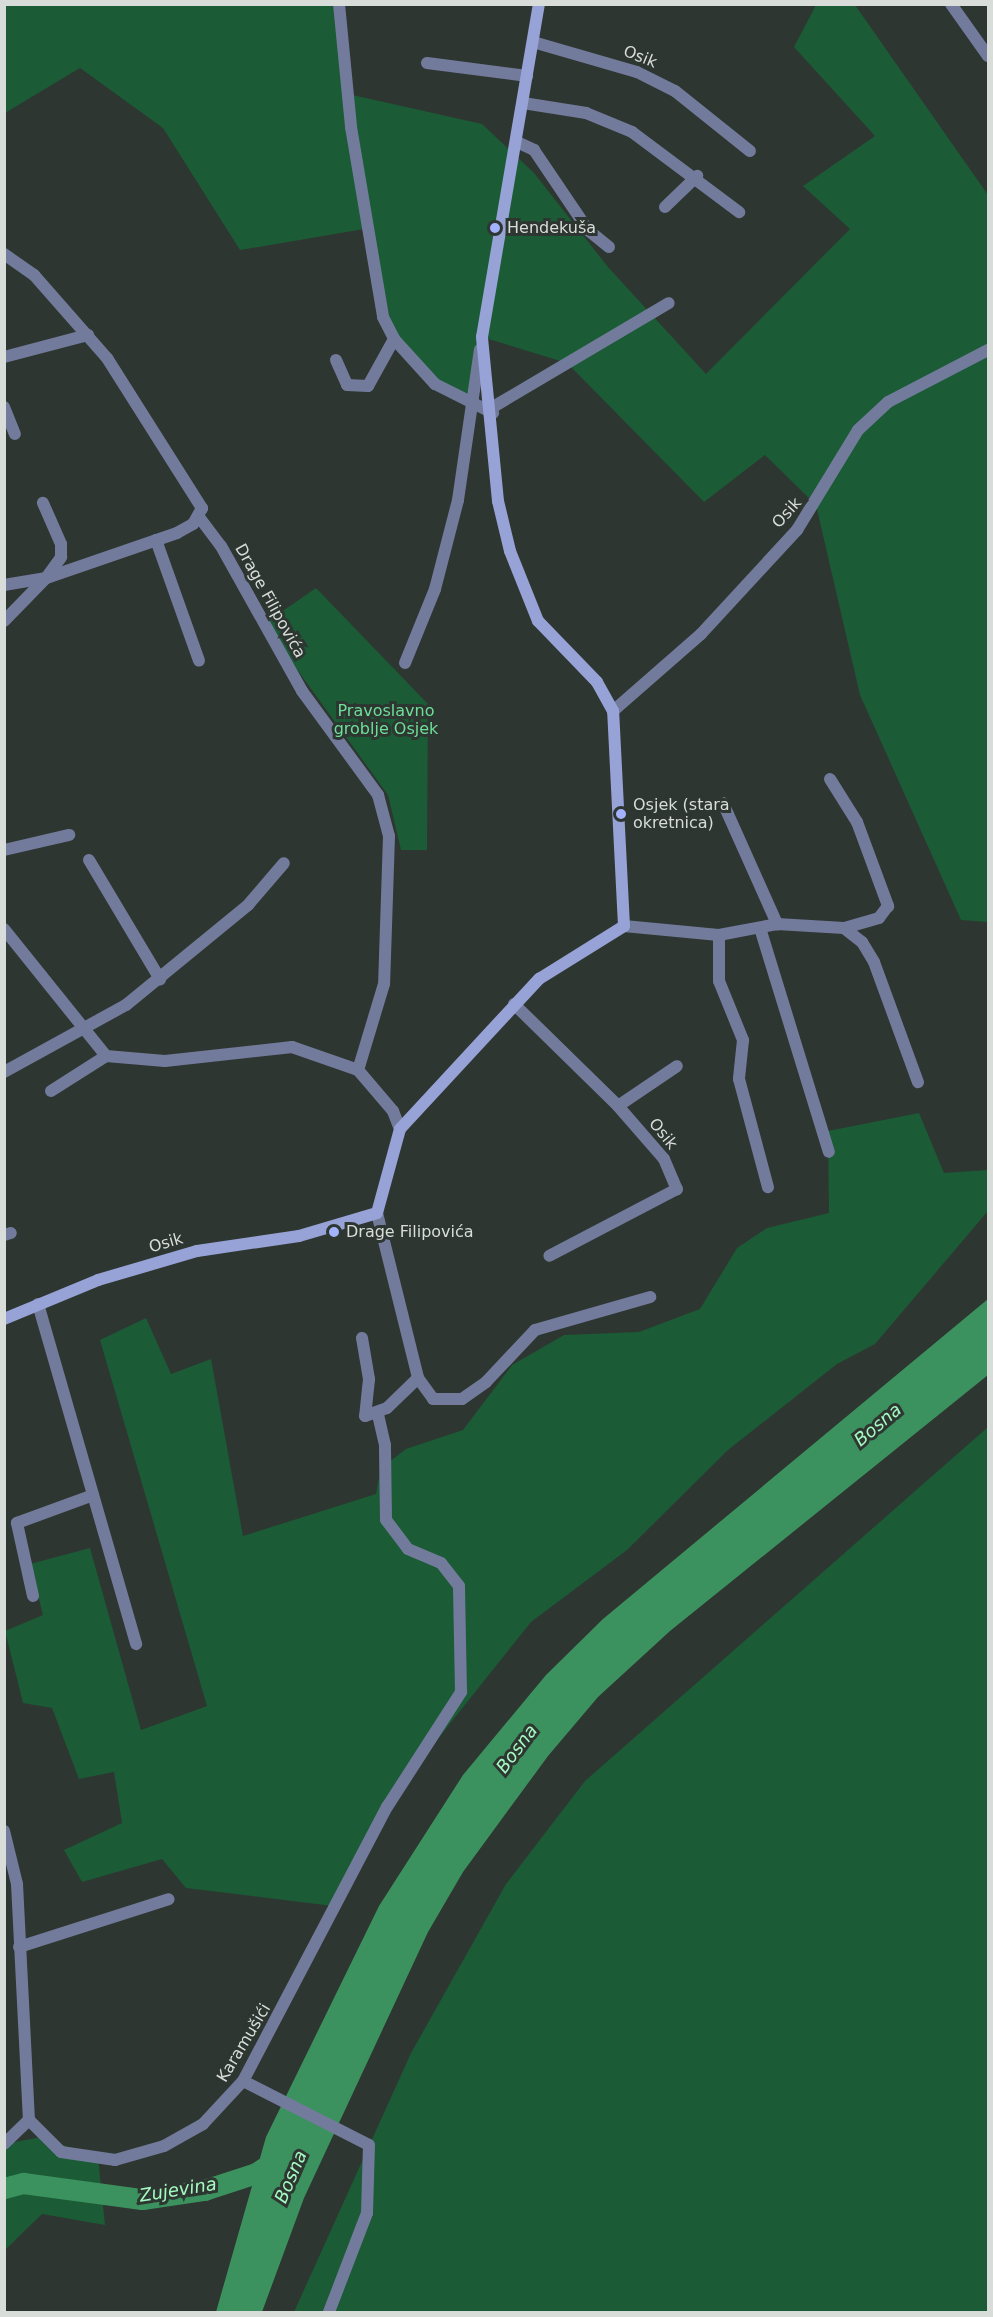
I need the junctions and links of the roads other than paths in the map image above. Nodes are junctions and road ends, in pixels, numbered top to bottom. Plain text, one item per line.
1 (339, 4) edge
2 (539, 4) edge
3 (951, 4) edge
4 (533, 42) junction
5 (988, 56) edge
6 (427, 63) dead end
7 (527, 76) junction
8 (523, 103) junction
9 (516, 142) junction
10 (750, 151) dead end
11 (697, 176) junction
12 (665, 207) dead end
13 (739, 212) dead end
14 (609, 247) dead end
15 (4, 254) edge
16 (669, 303) dead end
17 (88, 335) junction
18 (482, 337) junction
19 (394, 339) junction
20 (988, 350) edge
21 (4, 357) edge
22 (336, 360) dead end
23 (4, 407) edge
24 (493, 410) junction
25 (15, 434) dead end
26 (43, 503) dead end
27 (199, 517) junction
28 (156, 540) junction
29 (46, 578) junction
30 (4, 585) edge
31 (4, 621) edge
32 (199, 661) dead end
33 (405, 663) dead end
34 (613, 711) junction
35 (830, 779) dead end
36 (723, 803) dead end
37 (69, 835) dead end
38 (4, 850) edge
39 (89, 860) dead end
40 (284, 863) dead end
41 (777, 924) junction
42 (624, 926) junction
43 (760, 928) junction
44 (844, 928) junction
45 (4, 929) edge
46 (719, 935) junction
47 (160, 979) junction
48 (514, 1004) junction
49 (88, 1030) junction
50 (106, 1056) junction
51 (677, 1066) dead end
52 (358, 1070) junction
53 (4, 1072) edge
54 (918, 1082) dead end
55 (51, 1091) dead end
56 (618, 1106) junction
57 (400, 1129) junction
58 (829, 1152) dead end
59 (768, 1187) dead end
60 (377, 1213) junction
61 (549, 1256) dead end
62 (650, 1297) dead end
63 (38, 1304) junction
64 (4, 1319) edge
65 (362, 1338) dead end
66 (418, 1378) junction
67 (378, 1414) junction
68 (93, 1495) junction
69 (33, 1596) dead end
70 (136, 1644) dead end
71 (4, 1831) edge
72 (169, 1899) dead end
73 (19, 1947) junction
74 (243, 2081) junction
75 (29, 2120) junction
76 (6, 2140) edge
77 (329, 2313) edge

1 - 19 street
2 - 4 main road
3 - 5 street
4 - 7 main road
4 - 10 street, Osik
6 - 7 street
7 - 8 main road
8 - 9 main road
8 - 11 street
9 - 14 street
9 - 18 main road
11 - 12 street
11 - 13 street
15 - 17 street, Drage Filipovića
16 - 24 street
17 - 21 street
17 - 27 street, Drage Filipovića
18 - 24 main road
18 - 33 street
19 - 22 street
19 - 24 street
20 - 34 street, Osik
23 - 25 street
24 - 34 main road
26 - 29 street
27 - 28 street
27 - 52 street, Drage Filipovića
28 - 29 street
28 - 32 street
29 - 30 street
29 - 31 street
34 - 42 main road
35 - 44 street
36 - 41 street
37 - 38 street
39 - 47 street
40 - 47 street
41 - 43 street
41 - 44 street
42 - 46 street
42 - 48 main road
43 - 46 street
43 - 58 street
44 - 54 street
45 - 49 street
46 - 59 street
47 - 49 street
48 - 56 street, Osik
48 - 57 main road
49 - 50 street
49 - 53 street
50 - 52 street
50 - 55 street
51 - 56 street
52 - 57 street
56 - 61 street, Osik
57 - 60 main road
60 - 63 main road, Osik
60 - 66 street
62 - 66 street
63 - 64 main road, Osik
63 - 68 street
65 - 67 street
66 - 67 street
67 - 74 street, Karamušići
68 - 69 street
68 - 70 street
71 - 73 street
72 - 73 street
73 - 75 street
74 - 75 street, Karamušići
74 - 77 street
75 - 76 street

